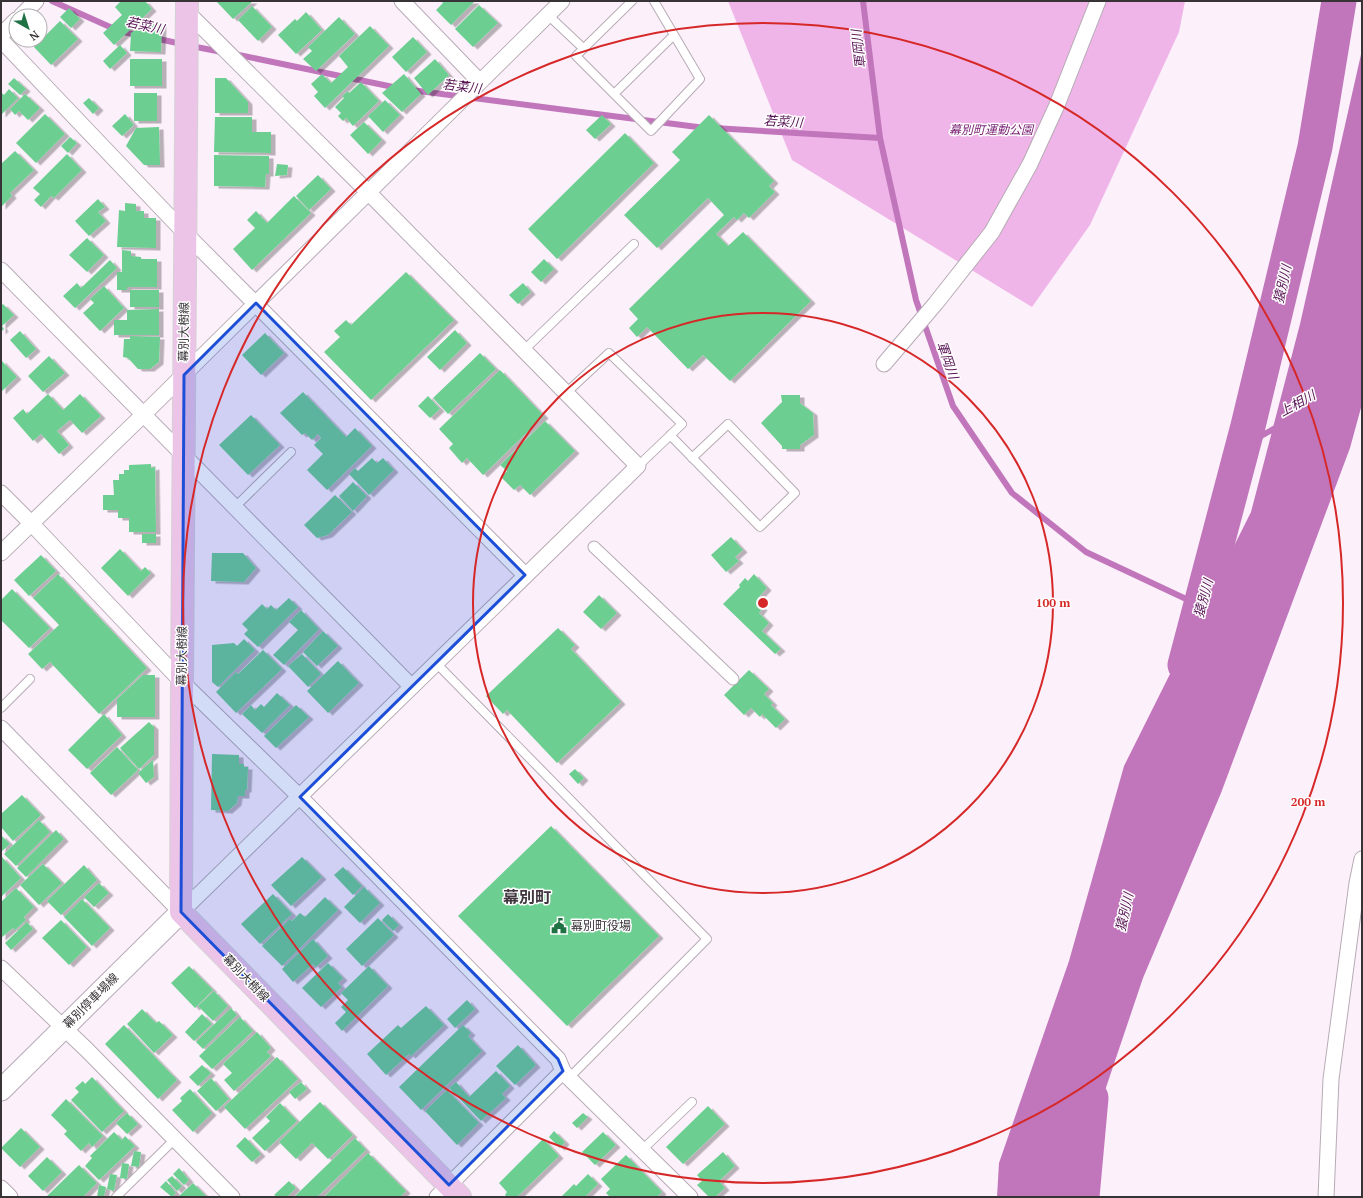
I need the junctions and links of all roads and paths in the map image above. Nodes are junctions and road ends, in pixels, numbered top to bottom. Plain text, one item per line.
1 (402, 1) edge
2 (562, 1) edge
3 (632, 1) edge
4 (654, 1) edge
5 (1098, 1) edge
6 (183, 5) edge
7 (548, 16) junction
8 (674, 35) junction
9 (1, 40) edge
10 (583, 48) junction
11 (480, 82) junction
12 (614, 94) junction
13 (368, 192) junction
14 (185, 233) junction
15 (634, 244) dead end
16 (1, 270) edge
17 (256, 303) junction
18 (524, 350) junction
19 (884, 364) dead end
20 (184, 375) junction
21 (566, 393) junction
22 (144, 414) junction
23 (670, 435) junction
24 (291, 452) dead end
25 (184, 455) junction
26 (692, 458) junction
27 (638, 466) junction
28 (1, 493) edge
29 (235, 507) junction
30 (31, 523) junction
31 (594, 547) dead end
32 (1, 553) edge
33 (525, 575) junction
34 (436, 663) junction
35 (733, 679) dead end
36 (30, 680) dead end
37 (182, 682) junction
38 (412, 687) junction
39 (1, 708) edge
40 (1, 728) edge
41 (300, 797) junction
42 (1362, 859) edge
43 (181, 912) junction
44 (1, 968) edge
45 (64, 1029) junction
46 (566, 1075) junction
47 (1, 1090) edge
48 (692, 1102) dead end
49 (175, 1139) junction
50 (642, 1150) junction
51 (1, 1188) edge
52 (449, 1193) edge
53 (10, 1197) edge
54 (116, 1197) edge
55 (232, 1197) edge
56 (690, 1197) edge
57 (1326, 1197) edge

1 - 11 street
2 - 7 street
3 - 10 lane
4 - 8 lane
5 - 19 street
6 - 13 street
6 - 14 main road, 幕別大樹線
7 - 10 lane
7 - 11 street
8 - 12 lane
8 - 12 lane
9 - 14 street
10 - 12 lane
11 - 13 street
13 - 17 street
13 - 18 street
14 - 17 street
14 - 20 main road, 幕別大樹線
15 - 18 lane
16 - 22 street
17 - 20 street
17 - 33 street
18 - 21 street
20 - 22 street
20 - 25 main road, 幕別大樹線
21 - 23 lane
21 - 27 street
22 - 25 street
22 - 30 street
23 - 26 lane
23 - 27 lane
24 - 29 lane
25 - 29 street
25 - 37 main road, 幕別大樹線
26 - 26 lane
27 - 33 street
28 - 30 street
29 - 38 street
30 - 32 street
30 - 37 street
31 - 35 street
33 - 34 street
34 - 38 street
34 - 46 lane
36 - 39 lane
37 - 41 street
37 - 43 main road, 幕別大樹線
38 - 41 street
40 - 43 street
41 - 43 street
41 - 46 street
42 - 57 street
43 - 45 main road, 幕別停車場線
43 - 52 main road, 幕別大樹線
44 - 45 street
45 - 47 main road, 幕別停車場線
45 - 49 street
46 - 50 street
46 - 52 street
48 - 50 lane
49 - 54 lane
49 - 55 street
50 - 56 street
51 - 53 street

